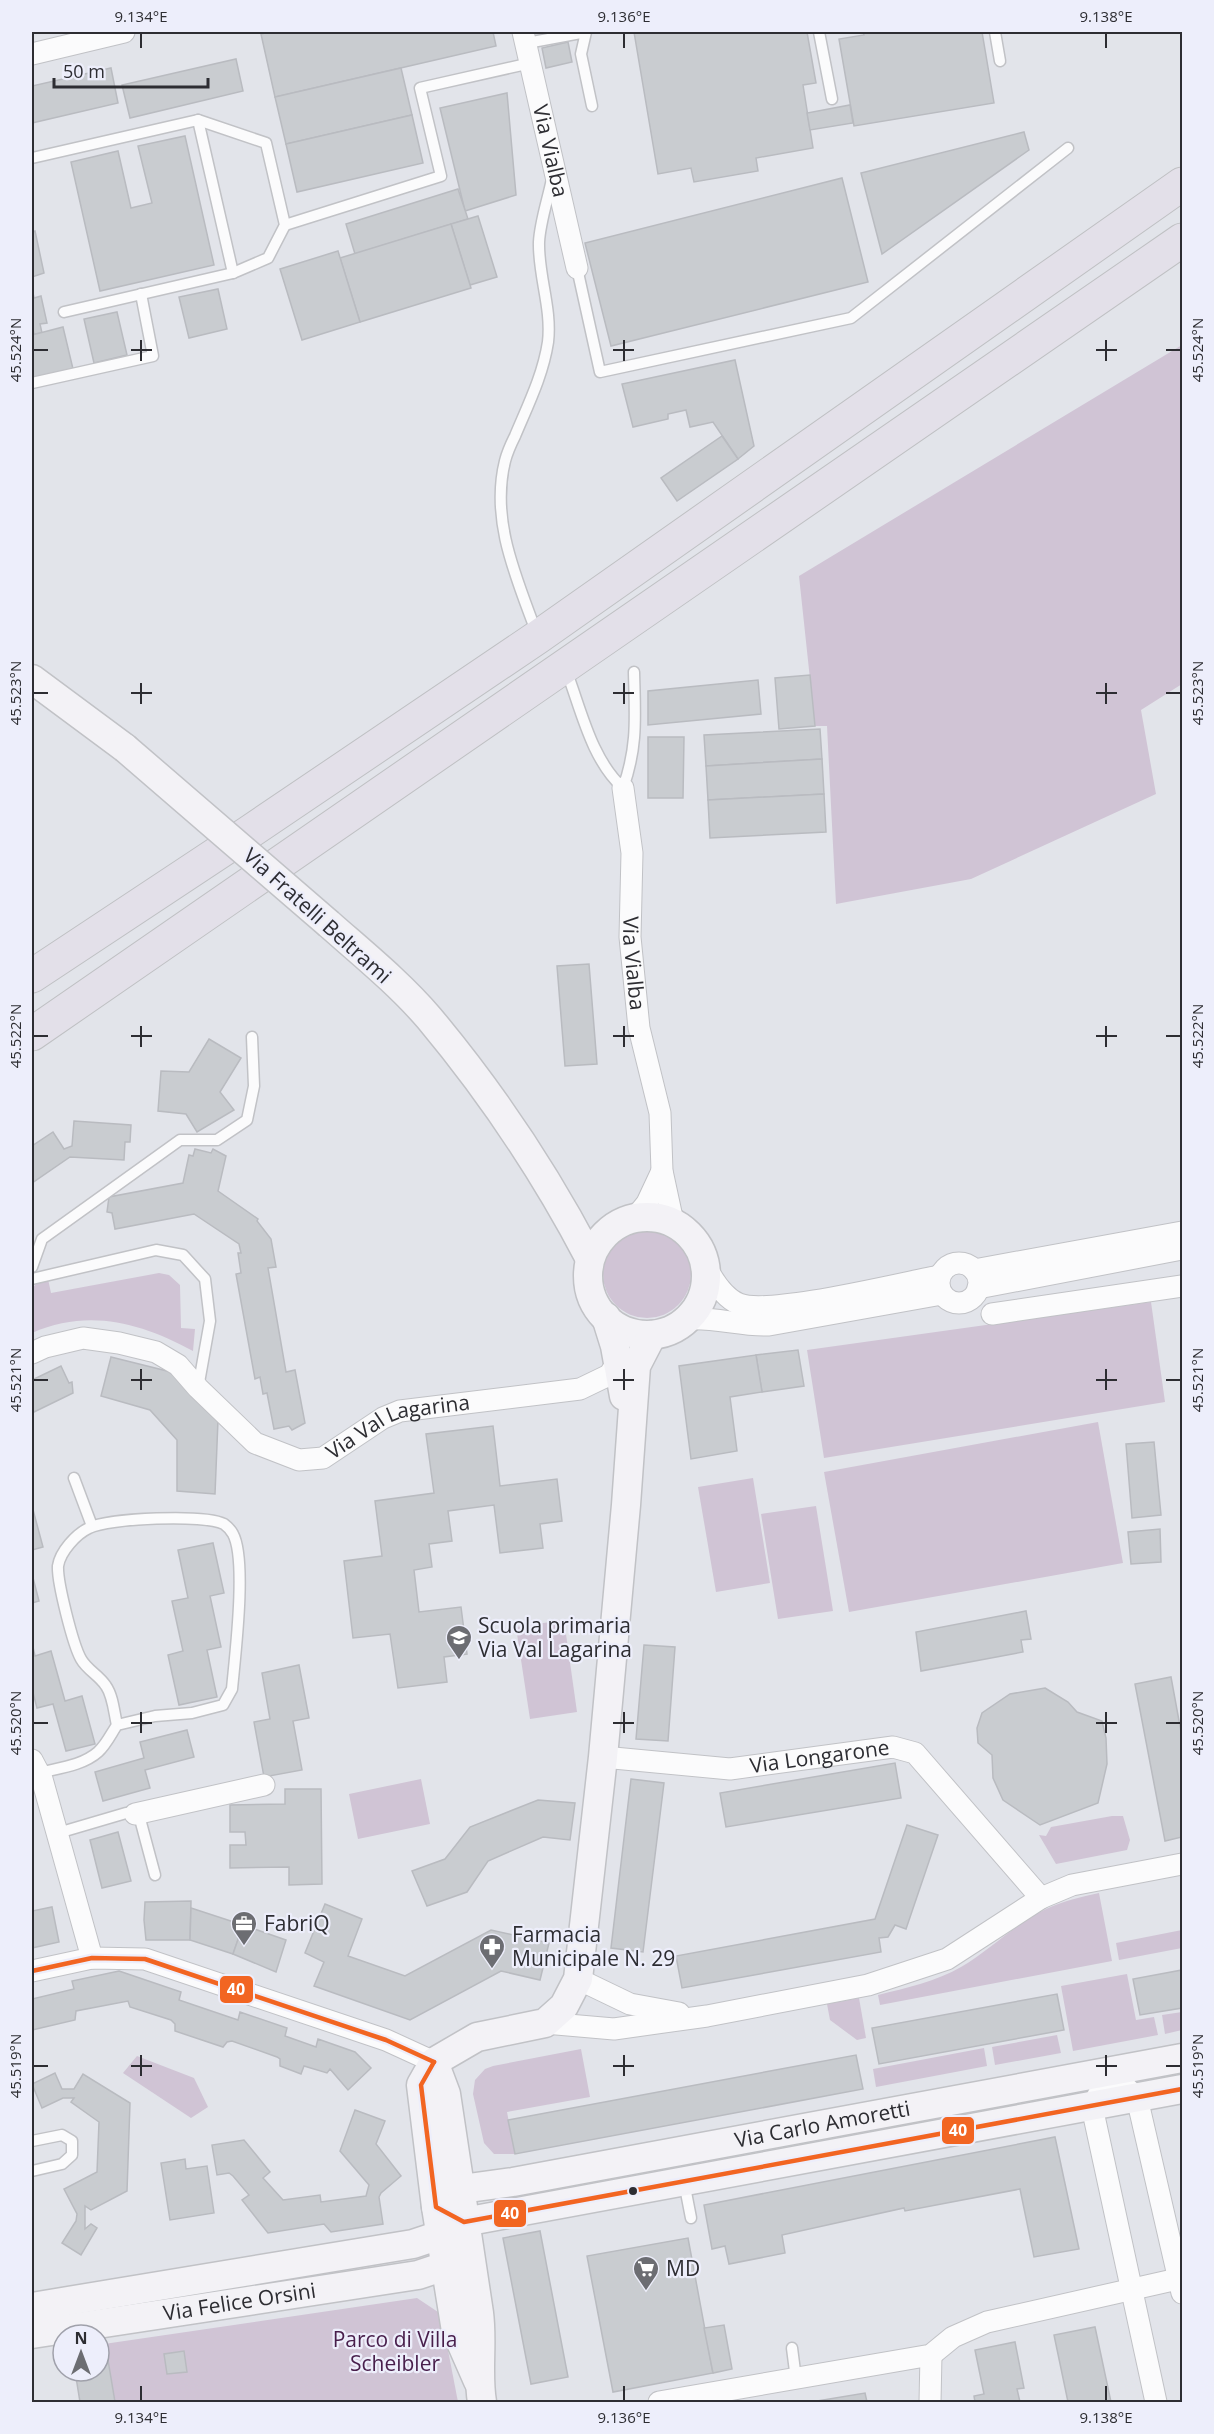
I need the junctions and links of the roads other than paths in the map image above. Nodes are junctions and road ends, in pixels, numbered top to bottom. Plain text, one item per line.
1 (124, 32) edge
2 (819, 32) edge
3 (995, 32) edge
4 (525, 37) edge
5 (32, 54) edge
6 (1000, 61) dead end
7 (532, 63) junction
8 (832, 99) dead end
9 (592, 106) dead end
10 (198, 120) junction
11 (1068, 148) dead end
12 (32, 158) edge
13 (554, 170) junction
14 (1182, 184) edge
15 (285, 225) junction
16 (1182, 240) edge
17 (577, 268) joint
18 (233, 273) junction
19 (141, 294) junction
20 (64, 312) dead end
21 (32, 384) edge
22 (538, 637) junction
23 (565, 667) junction
24 (634, 672) dead end
25 (32, 679) edge
26 (623, 788) junction
27 (32, 976) edge
28 (32, 1034) edge
29 (252, 1037) dead end
30 (662, 1171) junction
31 (557, 1196) junction
32 (625, 1221) junction
33 (673, 1222) junction
34 (1182, 1232) edge
35 (1182, 1249) edge
36 (589, 1257) junction
37 (1137, 1258) junction
38 (706, 1267) junction
39 (32, 1268) edge
40 (32, 1279) edge
41 (976, 1279) junction
42 (940, 1285) junction
43 (1182, 1286) edge
44 (1142, 1290) junction
45 (992, 1314) dead end
46 (606, 1317) junction
47 (688, 1319) junction
48 (652, 1335) junction
49 (32, 1353) edge
50 (618, 1362) junction
51 (198, 1388) junction
52 (631, 1424) junction
53 (74, 1478) dead end
54 (92, 1526) junction
55 (117, 1725) junction
56 (603, 1757) junction
57 (35, 1766) edge
58 (264, 1785) dead end
59 (135, 1814) junction
60 (58, 1833) junction
61 (1182, 1864) edge
62 (155, 1875) dead end
63 (1041, 1898) junction
64 (92, 1958) junction
65 (32, 1971) edge
66 (578, 1979) junction
67 (707, 2016) junction
68 (545, 2023) junction
69 (1182, 2058) edge
70 (435, 2062) junction
71 (1110, 2072) junction
72 (1182, 2089) edge
73 (1137, 2097) junction
74 (1092, 2107) junction
75 (32, 2140) edge
76 (32, 2171) edge
77 (684, 2182) junction
78 (461, 2189) junction
79 (436, 2207) junction
80 (691, 2218) dead end
81 (458, 2234) junction
82 (445, 2266) junction
83 (1181, 2283) edge
84 (1132, 2289) junction
85 (32, 2307) edge
86 (32, 2334) edge
87 (792, 2348) dead end
88 (931, 2355) junction
89 (796, 2379) junction
90 (480, 2392) edge
91 (659, 2403) edge
92 (930, 2403) edge
93 (1156, 2403) edge

1 - 5 street
2 - 8 lane
3 - 6 lane
4 - 7 street, Via Vialba
4 - 9 lane
7 - 13 street, Via Vialba
7 - 15 lane
10 - 12 lane
10 - 15 lane
10 - 18 lane
11 - 17 lane
13 - 17 street, Via Vialba
13 - 22 lane
14 - 22 highway
15 - 18 lane
16 - 23 highway
18 - 19 lane
19 - 20 lane
19 - 21 lane
22 - 27 highway
23 - 26 lane
23 - 28 highway
24 - 26 lane
25 - 31 street, Via Fratelli Beltrami, bridge
26 - 30 street, Via Vialba
29 - 39 lane
30 - 32 street, Via Vialba
30 - 33 street, Via Vialba
31 - 32 street, Via Fratelli Beltrami
31 - 36 street, Via Fratelli Beltrami
32 - 33 street
32 - 36 street
33 - 38 street
34 - 41 street
35 - 37 street
36 - 46 street
37 - 41 street
37 - 44 street
38 - 42 street
38 - 47 street
40 - 51 lane
41 - 42 street
41 - 42 street
42 - 47 street
43 - 44 street
44 - 45 street
46 - 48 street
46 - 50 street
47 - 48 street
48 - 52 street
49 - 51 street, Via Val Lagarina
50 - 51 street, Via Val Lagarina
50 - 52 street
52 - 56 street
53 - 54 lane
54 - 55 lane
54 - 55 lane
55 - 57 lane
56 - 63 street, Via Longarone
56 - 66 street
57 - 60 street
58 - 59 street
59 - 60 lane
59 - 62 lane
60 - 64 street
61 - 63 street
63 - 67 street
64 - 65 street
64 - 70 street
66 - 67 street
66 - 68 street
67 - 68 street
68 - 70 street
69 - 71 street, Via Carlo Amoretti
70 - 78 street
70 - 79 street
71 - 73 street
71 - 74 street
71 - 78 street, Via Carlo Amoretti
72 - 73 street, Via Carlo Amoretti
73 - 74 street, Via Carlo Amoretti
73 - 83 street
74 - 77 street, Via Carlo Amoretti
74 - 84 street
75 - 76 lane
77 - 80 lane
77 - 81 street, Via Carlo Amoretti
78 - 79 street
78 - 81 street
79 - 81 street
81 - 82 street
81 - 85 street, Via Felice Orsini
81 - 90 street
82 - 86 street, Via Felice Orsini
82 - 90 street
83 - 84 street
84 - 88 street
84 - 93 street
87 - 89 lane
88 - 89 street
88 - 92 street
89 - 91 street

